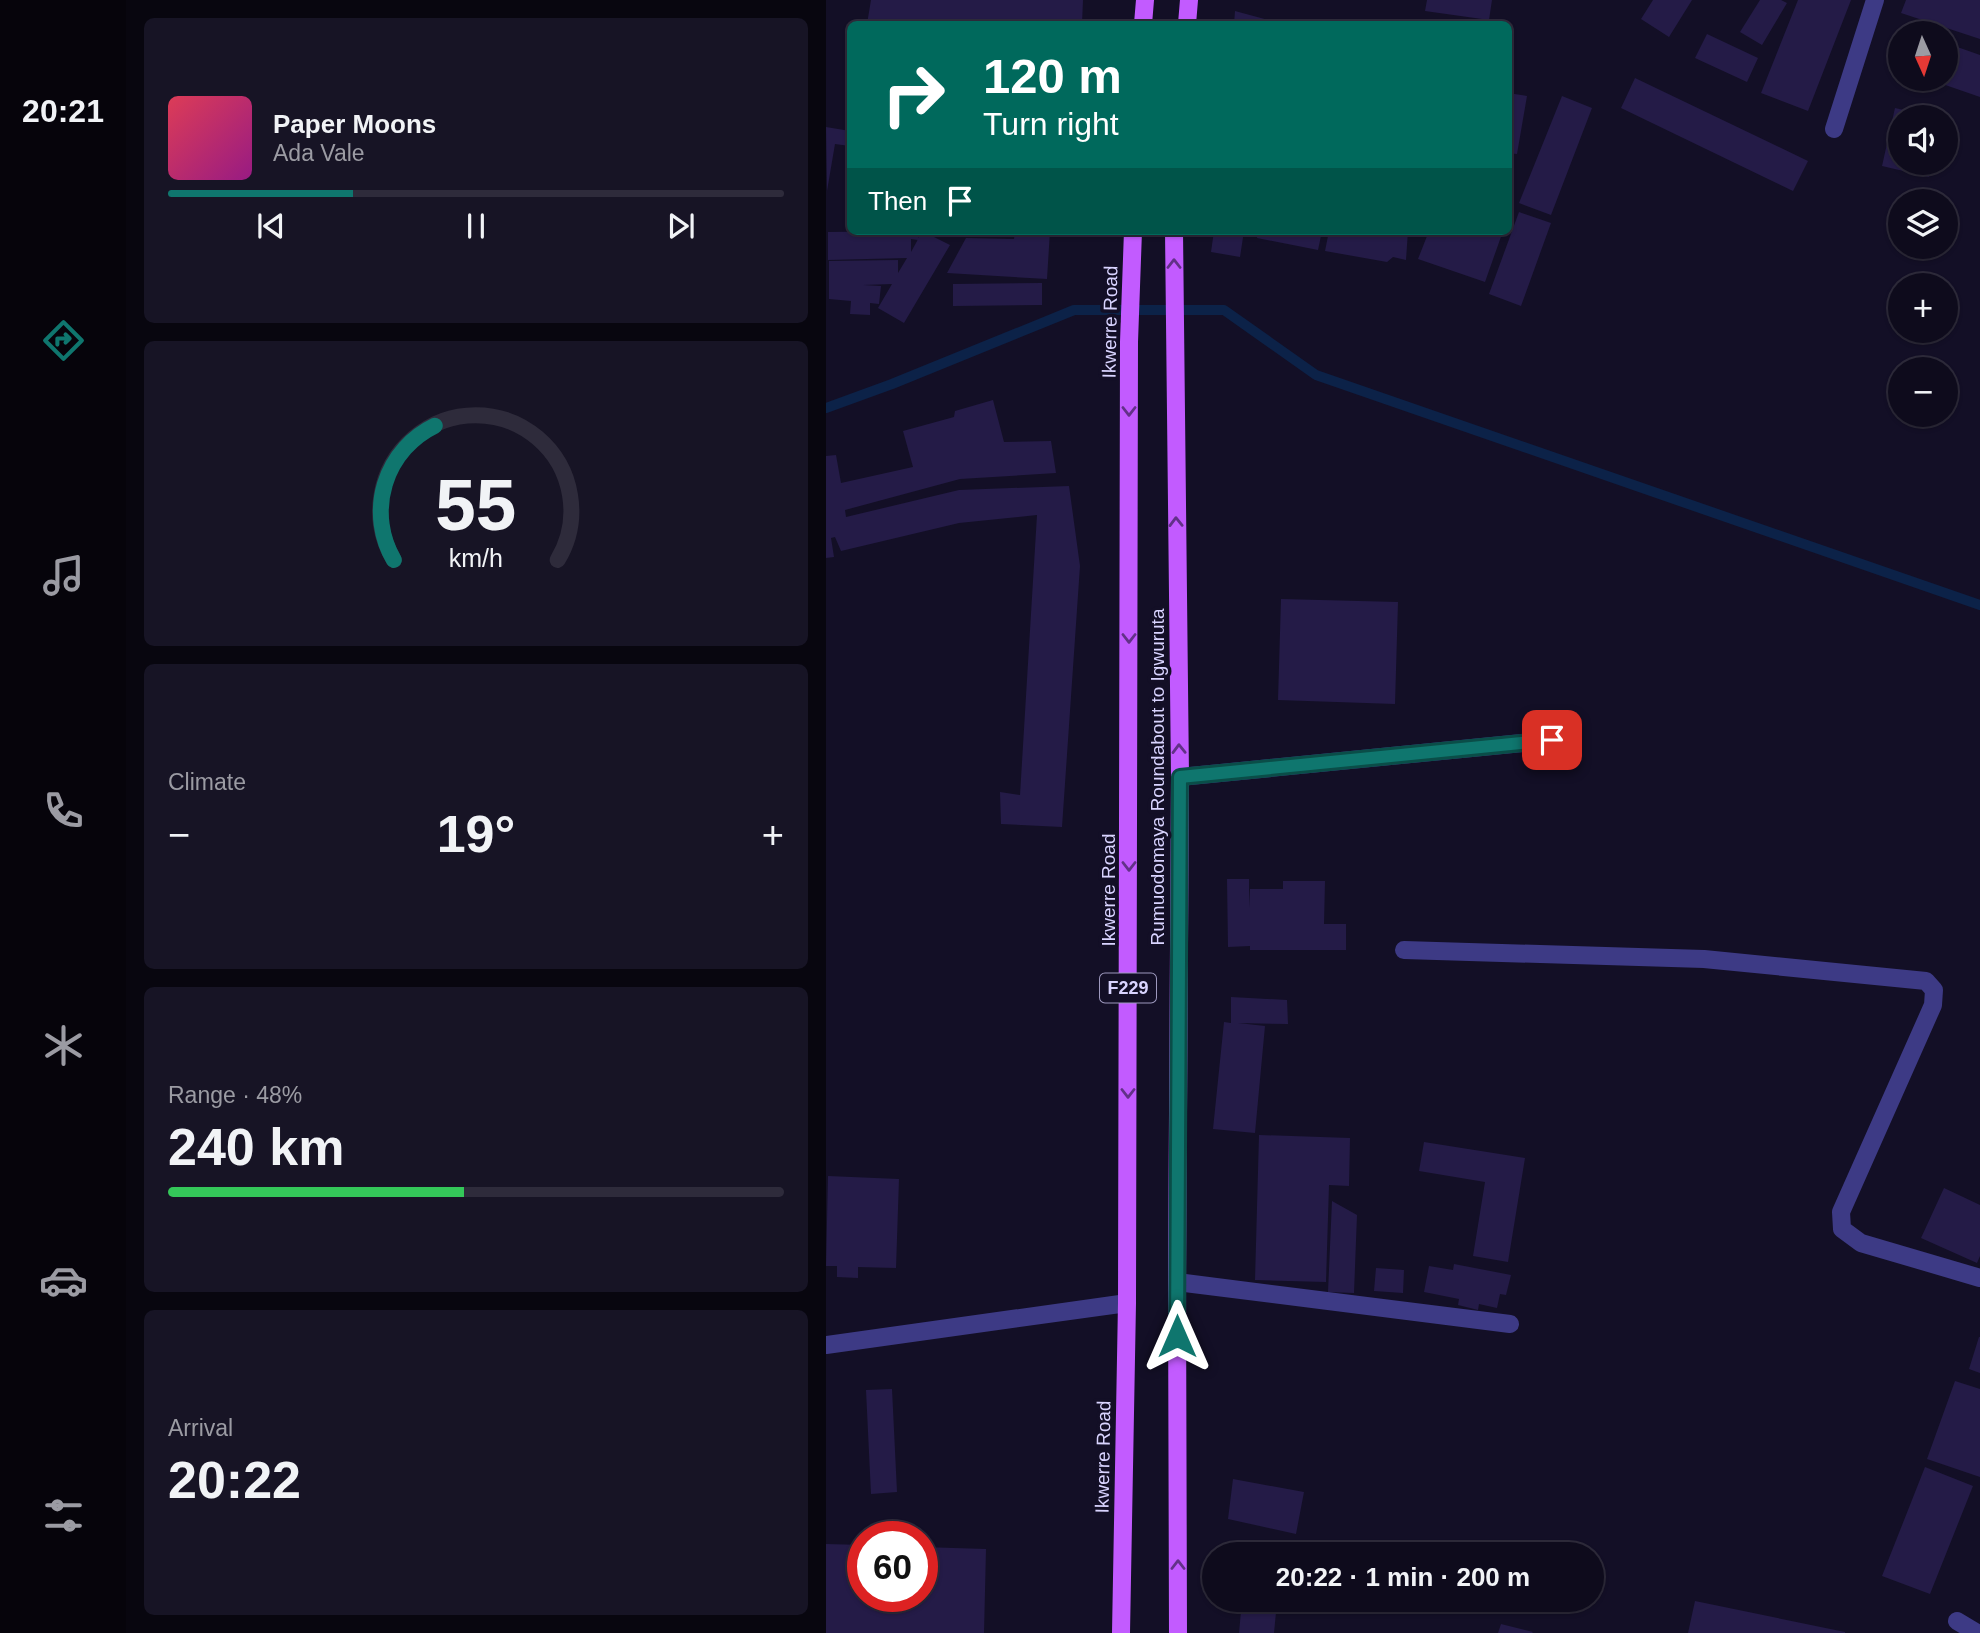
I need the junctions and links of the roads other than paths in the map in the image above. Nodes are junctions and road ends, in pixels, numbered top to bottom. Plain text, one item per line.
1 (1145, 0) edge
2 (1189, 0) edge
3 (1875, 0) edge
4 (1143, 21) edge
5 (1187, 21) edge
6 (1834, 129) dead end
7 (1133, 235) edge
8 (1174, 235) edge
9 (1552, 740) dead end
10 (1180, 777) junction
11 (1404, 950) dead end
12 (1980, 1278) edge
13 (1177, 1282) junction
14 (1127, 1303) junction
15 (1510, 1324) dead end
16 (826, 1345) edge
17 (1957, 1621) dead end
18 (1121, 1633) edge
19 (1178, 1633) edge
20 (1977, 1633) edge

1 - 4 main road
2 - 5 main road
3 - 6 street
7 -> 14 main road, Ikwerre Road / F229
10 -> 8 main road, Rumuodomaya Roundabout to Igwuruta / F229
9 - 10 street
10 - 13 main road, Rumuodomaya Roundabout to Igwuruta / F229
11 - 12 street
13 - 15 street
19 -> 13 main road, Rumuodomaya Roundabout to Igwuruta / F229
14 - 16 street
14 - 18 main road, Ikwerre Road / F229
17 - 20 street

